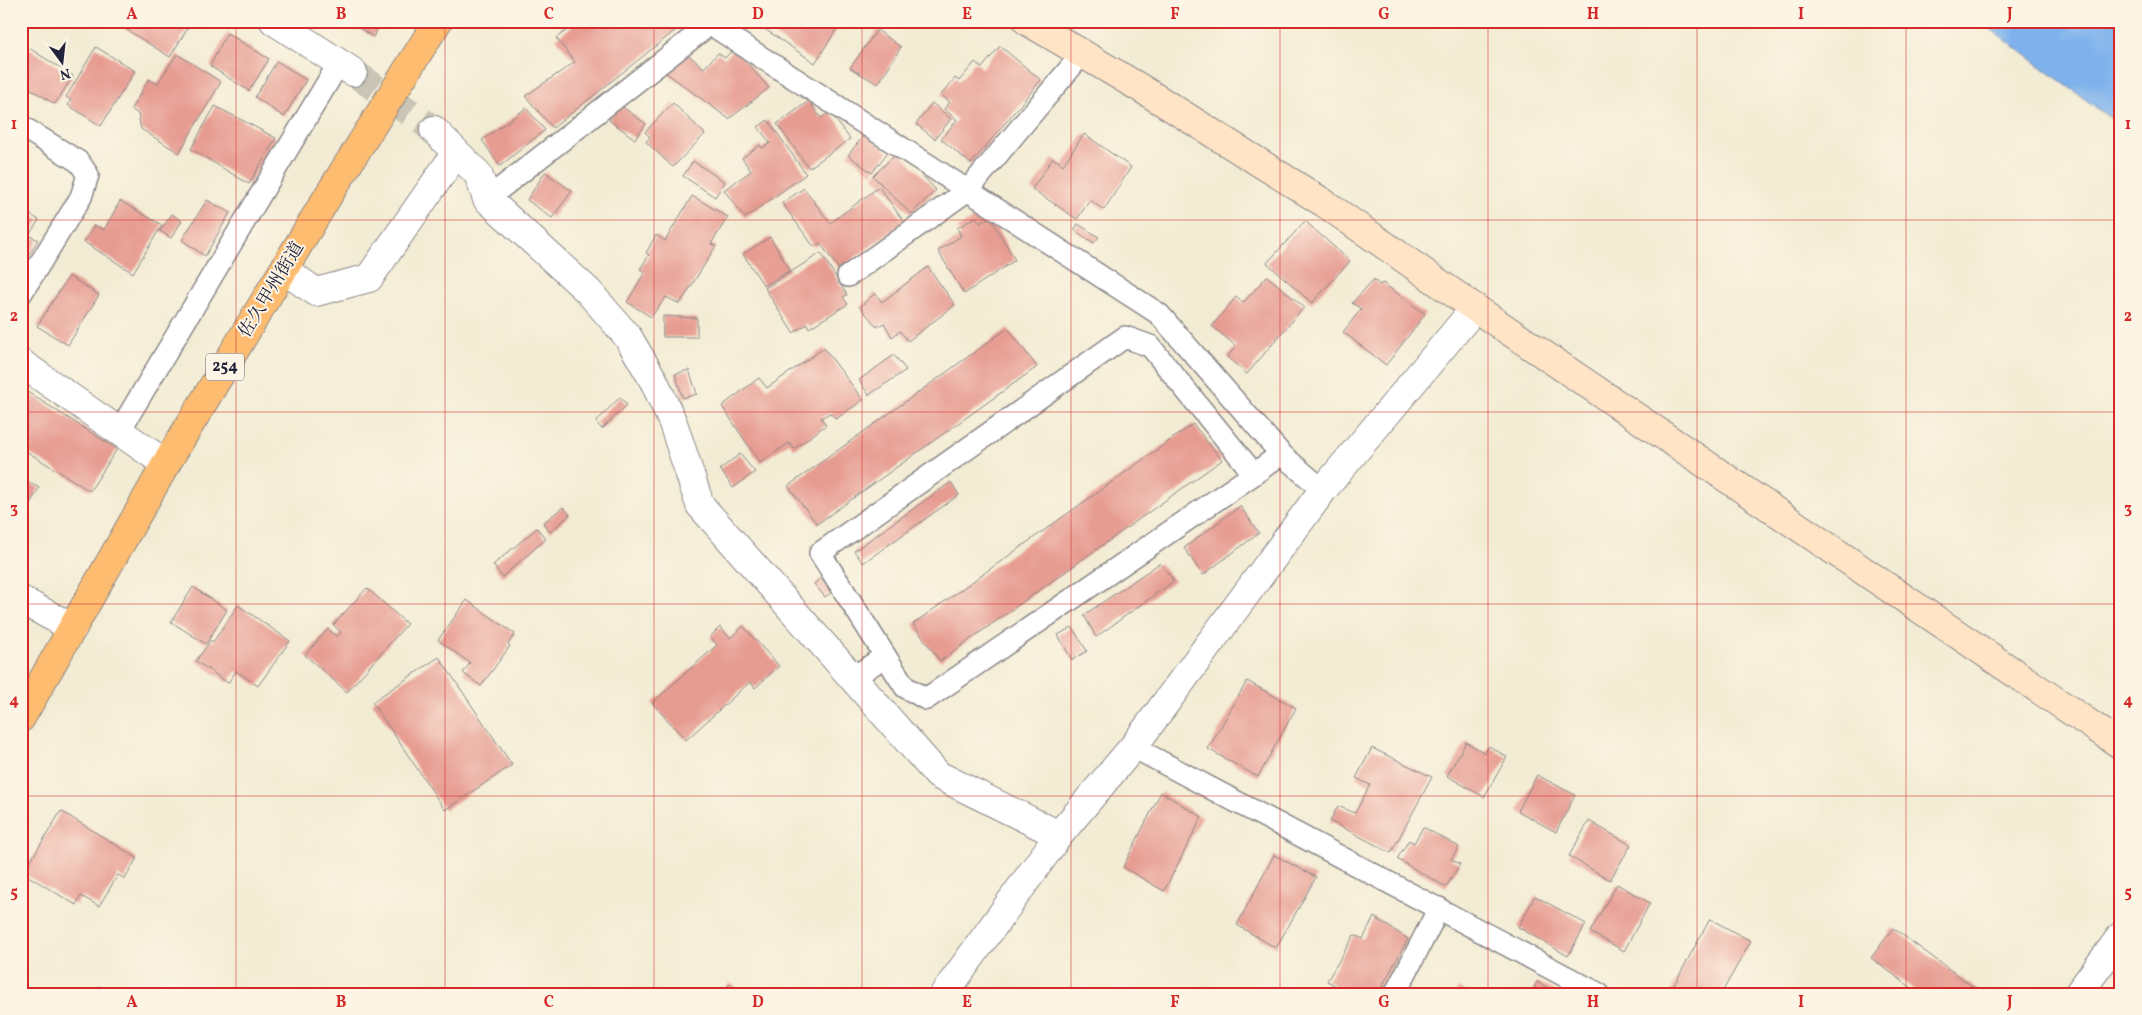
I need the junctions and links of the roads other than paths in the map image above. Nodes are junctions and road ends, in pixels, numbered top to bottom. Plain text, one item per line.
1 (274, 21) edge
2 (438, 21) edge
3 (1027, 21) edge
4 (1082, 54) junction
5 (346, 67) joint
6 (21, 126) edge
7 (434, 130) tunnel mouth
8 (456, 153) junction
9 (968, 190) junction
10 (487, 199) junction
11 (284, 270) junction
12 (848, 276) dead end
13 (21, 294) edge
14 (1475, 308) junction
15 (21, 363) edge
16 (120, 430) junction
17 (1281, 454) junction
18 (166, 464) junction
19 (1254, 474) junction
20 (1323, 490) junction
21 (21, 600) edge
22 (73, 628) junction
23 (885, 656) junction
24 (853, 678) junction
25 (21, 718) edge
26 (2121, 745) edge
27 (1133, 747) junction
28 (1059, 835) junction
29 (1439, 908) junction
30 (2121, 936) edge
31 (946, 993) edge
32 (1395, 994) edge
33 (1600, 994) edge
34 (2078, 994) edge

1 - 5 street
2 - 11 highway, 佐久甲州街道 / 254
3 - 4 street
4 - 9 lane
4 - 14 street
5 - 16 lane
6 - 13 lane
7 - 8 street
8 - 10 street
8 - 11 street
9 - 10 lane
9 - 12 lane
9 - 17 lane
10 - 24 street
11 - 18 highway, 佐久甲州街道 / 254
14 - 20 street
14 - 26 street
15 - 16 street
16 - 18 street
17 - 19 lane
17 - 20 lane
18 - 22 highway, 佐久甲州街道 / 254
19 - 23 lane
19 - 23 lane
20 - 27 street
21 - 22 street
22 - 25 highway, 佐久甲州街道 / 254
23 - 24 lane
24 - 28 street
27 - 28 street
27 - 29 lane
28 - 31 street
29 - 32 lane
29 - 33 lane
30 - 34 street

